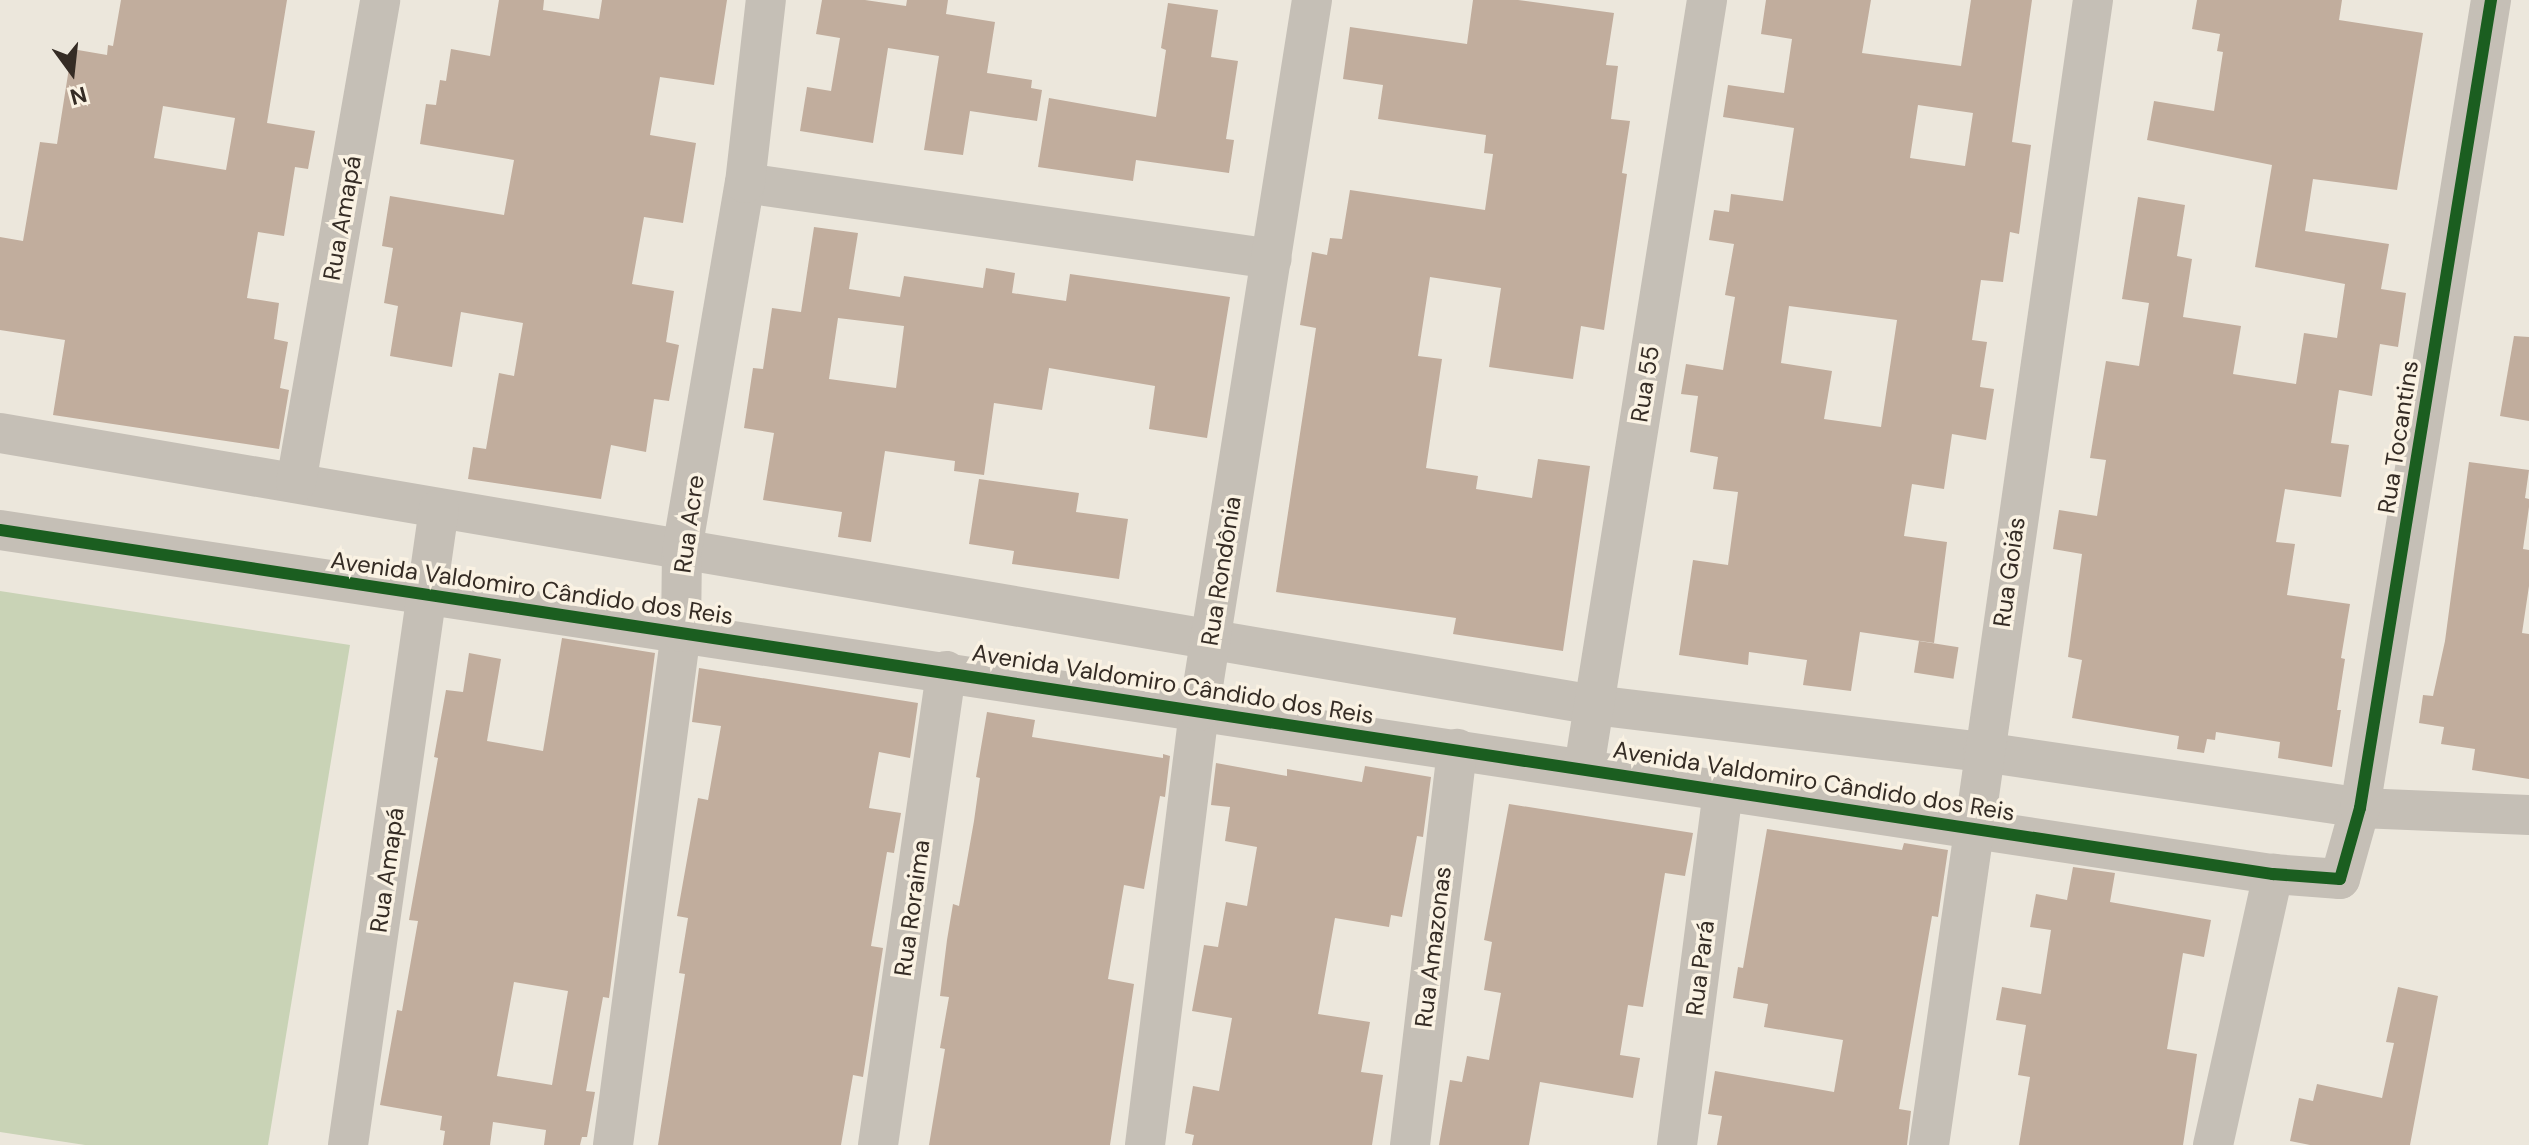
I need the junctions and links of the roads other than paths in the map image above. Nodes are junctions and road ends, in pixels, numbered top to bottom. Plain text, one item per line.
1 (380, 0) edge
2 (766, 0) edge
3 (1312, 0) edge
4 (1707, 0) edge
5 (2093, 0) edge
6 (2491, 0) edge
7 (745, 183) junction
8 (1272, 259) junction
9 (0, 433) edge
10 (296, 483) junction
11 (439, 509) junction
12 (0, 530) edge
13 (682, 550) junction
14 (425, 595) junction
15 (681, 632) junction
16 (1210, 639) junction
17 (946, 671) junction
18 (1594, 705) junction
19 (1199, 711) junction
20 (1457, 749) junction
21 (1983, 752) junction
22 (1584, 768) junction
23 (1723, 791) junction
24 (2360, 808) junction
25 (2529, 815) edge
26 (1972, 826) junction
27 (2273, 874) junction
28 (2340, 879) joint
29 (348, 1145) edge
30 (613, 1145) edge
31 (878, 1145) edge
32 (1145, 1145) edge
33 (1410, 1145) edge
34 (1677, 1145) edge
35 (1929, 1145) edge
36 (2213, 1145) edge

1 - 10 street, Rua Amapá
2 - 7 street, Rua Acre
3 - 8 street, Rua Rondônia
4 - 18 street, Rua 55
5 - 21 street, Rua Goiás
6 - 24 street, Rua Tocantins
7 - 8 street
7 - 13 street, Rua Acre
8 - 16 street, Rua Rondônia
9 - 10 street, Avenida Valdomiro Cândido dos Reis
10 - 11 street, Avenida Valdomiro Cândido dos Reis
11 - 13 street, Avenida Valdomiro Cândido dos Reis
11 - 14 street, Rua Amapá
12 - 14 street, Avenida Valdomiro Cândido dos Reis
13 - 15 street, Rua Acre
13 - 16 street, Avenida Valdomiro Cândido dos Reis
14 - 15 street, Avenida Valdomiro Cândido dos Reis
14 - 29 street, Rua Amapá
15 - 17 street, Avenida Valdomiro Cândido dos Reis
15 - 30 street, Rua Acre
16 - 18 street, Avenida Valdomiro Cândido dos Reis
16 - 19 street, Rua Rondônia
17 - 19 street, Avenida Valdomiro Cândido dos Reis
17 - 31 street, Rua Roraima
18 - 21 street, Avenida Valdomiro Cândido dos Reis
18 - 22 street, Rua 55
19 - 20 street, Avenida Valdomiro Cândido dos Reis
19 - 32 street, Rua Rondônia
20 - 22 street, Avenida Valdomiro Cândido dos Reis
20 - 33 street, Rua Amazonas
21 - 24 street, Avenida Valdomiro Cândido dos Reis
21 - 26 street, Rua Goiás
22 - 23 street, Avenida Valdomiro Cândido dos Reis
23 - 26 street, Avenida Valdomiro Cândido dos Reis
23 - 34 street, Rua Pará
24 - 25 street, Avenida Valdomiro Cândido dos Reis
24 - 28 street, Rua Tocantins
26 - 27 street, Avenida Valdomiro Cândido dos Reis
26 - 35 street, Rua Goiás
27 - 28 street, Avenida Valdomiro Cândido dos Reis
27 - 36 street

